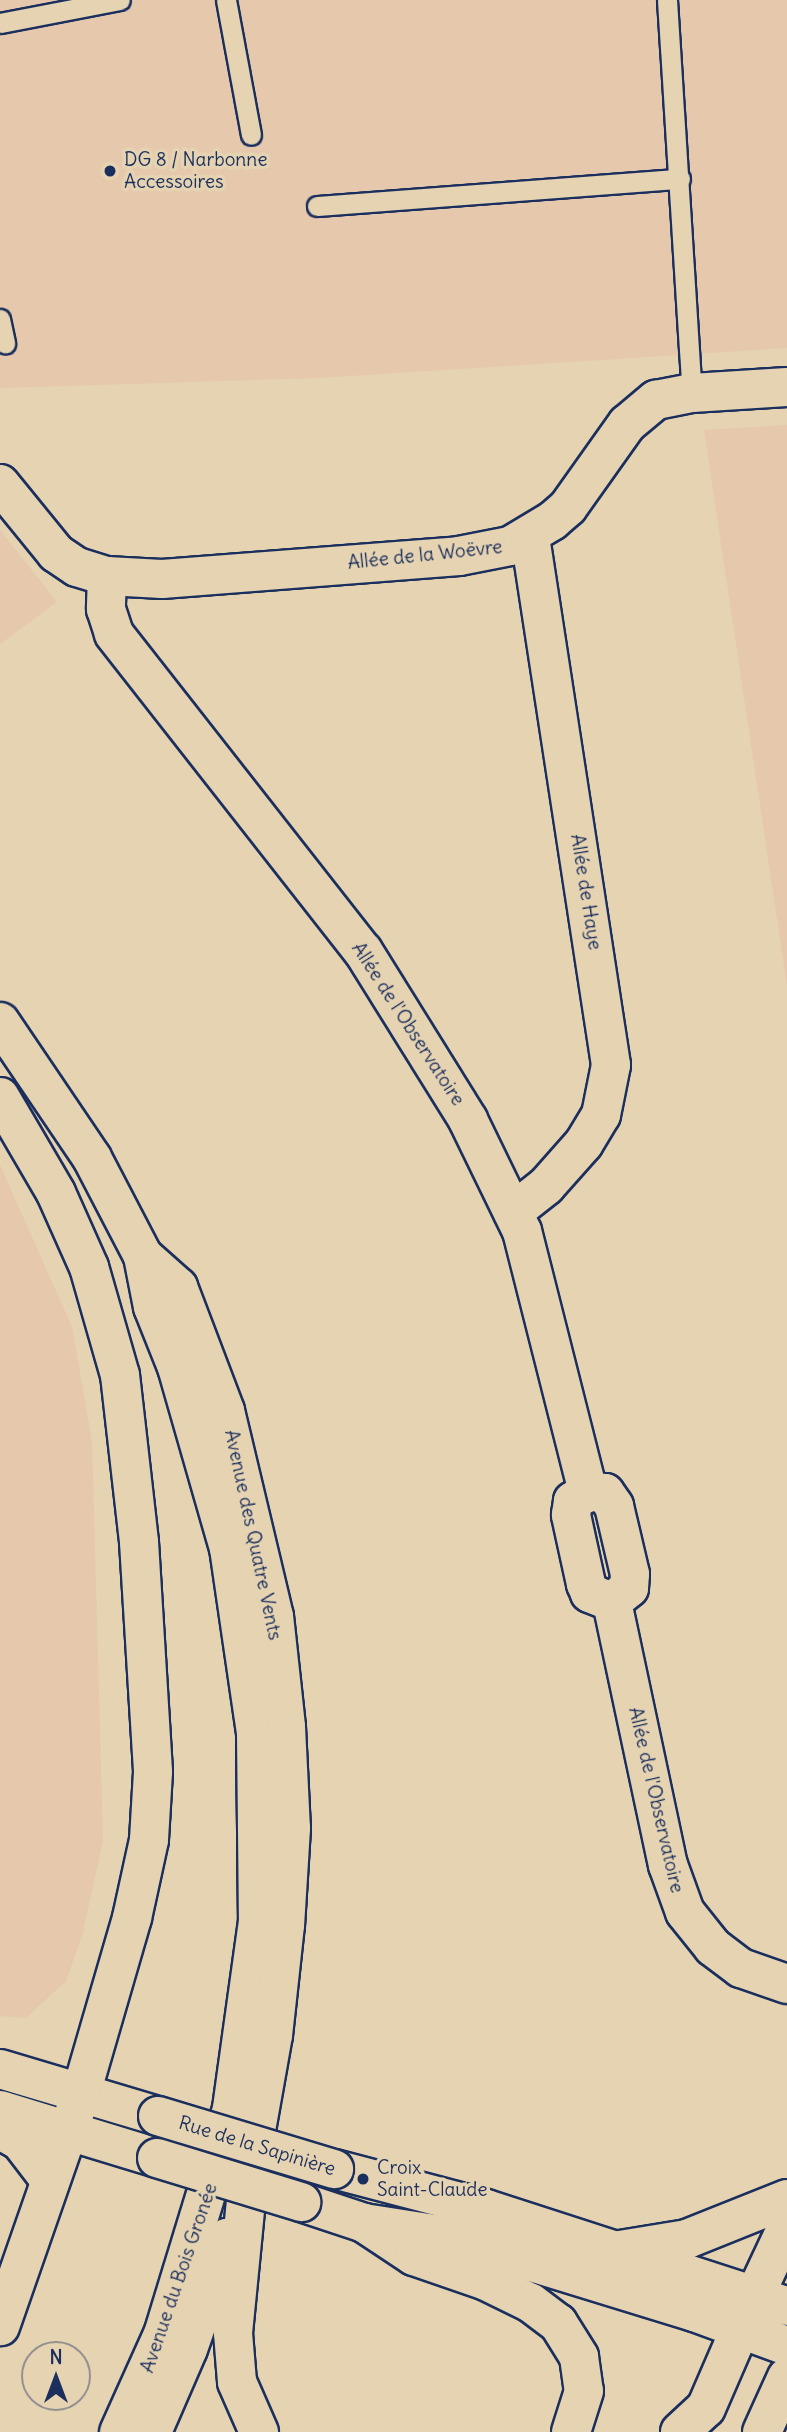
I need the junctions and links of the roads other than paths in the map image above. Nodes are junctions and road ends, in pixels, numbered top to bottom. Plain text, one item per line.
1 (120, 0) edge
2 (226, 0) edge
3 (667, 0) edge
4 (0, 23) edge
5 (251, 135) dead end
6 (680, 179) junction
7 (317, 206) dead end
8 (0, 319) edge
9 (5, 343) dead end
10 (787, 387) edge
11 (707, 392) junction
12 (0, 484) edge
13 (530, 537) junction
14 (107, 576) junction
15 (0, 1022) edge
16 (0, 1097) edge
17 (513, 1212) junction
18 (787, 1984) edge
19 (0, 2069) edge
20 (81, 2094) junction
21 (0, 2110) edge
22 (0, 2130) edge
23 (68, 2130) junction
24 (234, 2165) junction
25 (50, 2180) junction
26 (787, 2199) edge
27 (364, 2223) junction
28 (787, 2227) edge
29 (620, 2250) junction
30 (762, 2310) edge
31 (0, 2326) edge
32 (787, 2346) edge
33 (787, 2377) edge
34 (119, 2432) edge
35 (152, 2432) edge
36 (259, 2432) edge
37 (571, 2432) edge
38 (680, 2432) edge
39 (762, 2432) edge

1 - 4 lane
2 - 5 lane
3 - 6 lane
6 - 7 lane
6 - 11 lane
8 - 9 lane
10 - 11 street, Allée de la Woëvre
11 - 13 street, Allée de la Woëvre
12 - 14 street, Allée de la Woëvre
13 - 14 street, Allée de la Woëvre
13 - 17 street, Allée de Haye
14 - 17 street, Allée de l'Observatoire
15 - 24 street, Avenue des Quatre Vents
16 - 20 street
17 - 18 street, Allée de l'Observatoire
19 - 20 street, Rue de la Sapinière
20 - 23 street
20 - 29 street, Rue de la Sapinière, bridge
21 - 23 street
22 - 25 street
23 - 25 street
23 - 27 street, bridge
24 - 34 street, Avenue du Bois Gronée
24 - 35 street, Avenue du Bois Gronée
24 - 36 street
25 - 31 street
26 - 29 street
27 - 30 street
27 - 37 street
28 - 30 street
29 - 30 street, Rue de la Sapinière
30 - 32 street
30 - 38 street
33 - 39 street

